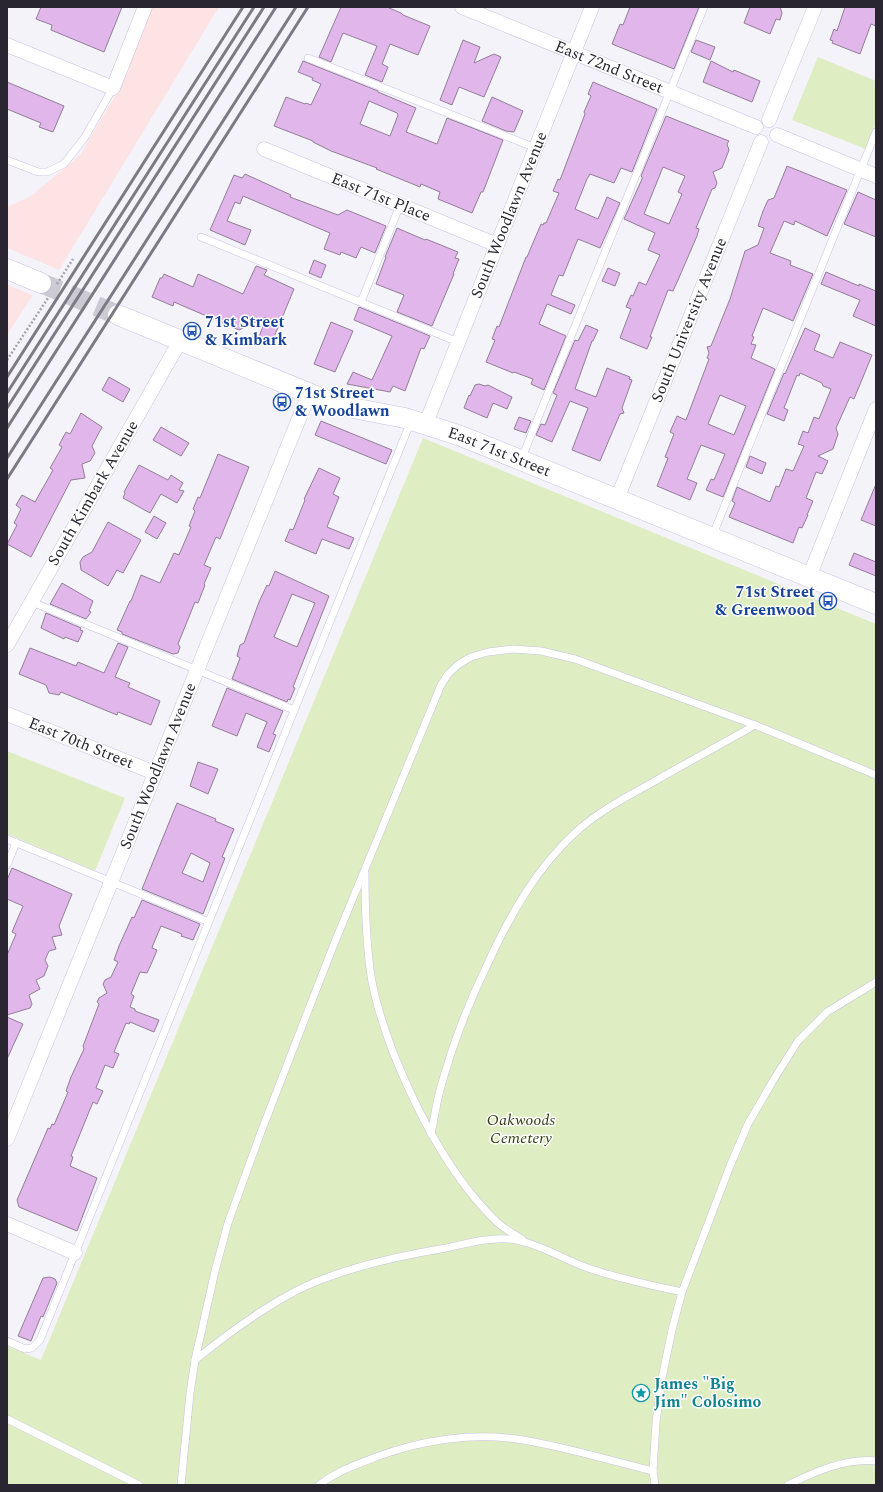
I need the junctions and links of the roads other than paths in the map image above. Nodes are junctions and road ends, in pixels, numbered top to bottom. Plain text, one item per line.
1 (145, 7) edge
2 (462, 7) edge
3 (592, 7) edge
4 (704, 7) edge
5 (815, 7) edge
6 (7, 44) edge
7 (574, 52) junction
8 (308, 58) dead end
9 (112, 88) junction
10 (670, 92) junction
11 (769, 120) junction
12 (756, 127) junction
13 (876, 132) edge
14 (777, 135) junction
15 (761, 142) junction
16 (536, 148) junction
17 (264, 149) dead end
18 (7, 160) edge
19 (861, 170) junction
20 (876, 176) edge
21 (400, 205) junction
22 (201, 237) dead end
23 (497, 245) junction
24 (7, 269) edge
25 (49, 288) tunnel mouth
26 (361, 302) junction
27 (118, 315) tunnel mouth
28 (180, 341) junction
29 (458, 342) junction
30 (309, 394) junction
31 (876, 409) edge
32 (419, 421) junction
33 (521, 460) junction
34 (617, 499) junction
35 (712, 538) junction
36 (809, 577) junction
37 (32, 602) junction
38 (876, 604) edge
39 (7, 645) edge
40 (197, 670) junction
41 (294, 710) junction
42 (7, 714) edge
43 (755, 725) junction
44 (155, 773) junction
45 (876, 775) edge
46 (7, 839) edge
47 (16, 843) junction
48 (7, 865) edge
49 (365, 870) junction
50 (111, 882) junction
51 (209, 922) junction
52 (876, 982) edge
53 (431, 1134) junction
54 (7, 1139) edge
55 (7, 1224) edge
56 (525, 1242) junction
57 (75, 1252) junction
58 (682, 1292) junction
59 (7, 1341) edge
60 (195, 1360) junction
61 (7, 1419) edge
62 (876, 1461) edge
63 (653, 1471) junction
64 (139, 1485) edge
65 (181, 1485) edge
66 (319, 1485) edge
67 (655, 1485) edge
68 (788, 1485) edge

1 - 9 street
2 - 7 street, East 72nd Street
3 - 7 street, South Woodlawn Avenue
4 - 10 lane
5 - 11 street
6 - 9 street
7 - 10 street, East 72nd Street
7 - 16 street, South Woodlawn Avenue
8 - 16 lane
9 - 18 lane
10 - 12 street, East 72nd Street
10 - 33 lane
11 - 12 street
11 - 14 street
12 - 15 street
13 - 19 lane
14 - 15 street
14 - 19 street
15 - 34 street, South University Avenue
16 - 23 street, South Woodlawn Avenue
17 - 21 street, East 71st Place
19 - 20 street
19 - 35 lane
21 - 23 street, East 71st Place
21 - 26 lane
22 - 26 lane
23 - 29 street, South Woodlawn Avenue
24 - 25 main road
26 - 29 lane
27 - 28 main road, East 71st Street
28 - 30 main road, East 71st Street
28 - 37 street, South Kimbark Avenue
29 - 32 street, South Woodlawn Avenue
30 - 32 main road, East 71st Street
30 - 40 street, South Woodlawn Avenue
31 - 36 street
32 - 33 main road, East 71st Street
32 - 41 lane
33 - 34 main road, East 71st Street
34 - 35 main road, East 71st Street
35 - 36 main road, East 71st Street
36 - 38 main road, East 71st Street
37 - 39 street, South Kimbark Avenue
37 - 40 lane
40 - 41 lane
40 - 44 street, South Woodlawn Avenue
41 - 51 lane
42 - 44 street, East 70th Street
43 - 45 lane
43 - 49 lane
43 - 53 lane
44 - 50 street, South Woodlawn Avenue
46 - 47 lane
47 - 48 lane
47 - 50 lane
49 - 53 lane
49 - 60 lane
50 - 51 lane
50 - 54 street, South Woodlawn Avenue
51 - 57 lane
52 - 58 lane
53 - 56 lane
55 - 57 street
56 - 58 lane
56 - 60 lane
57 - 59 lane
58 - 63 lane
60 - 65 lane
61 - 64 lane
62 - 68 lane
63 - 66 lane
63 - 67 lane

